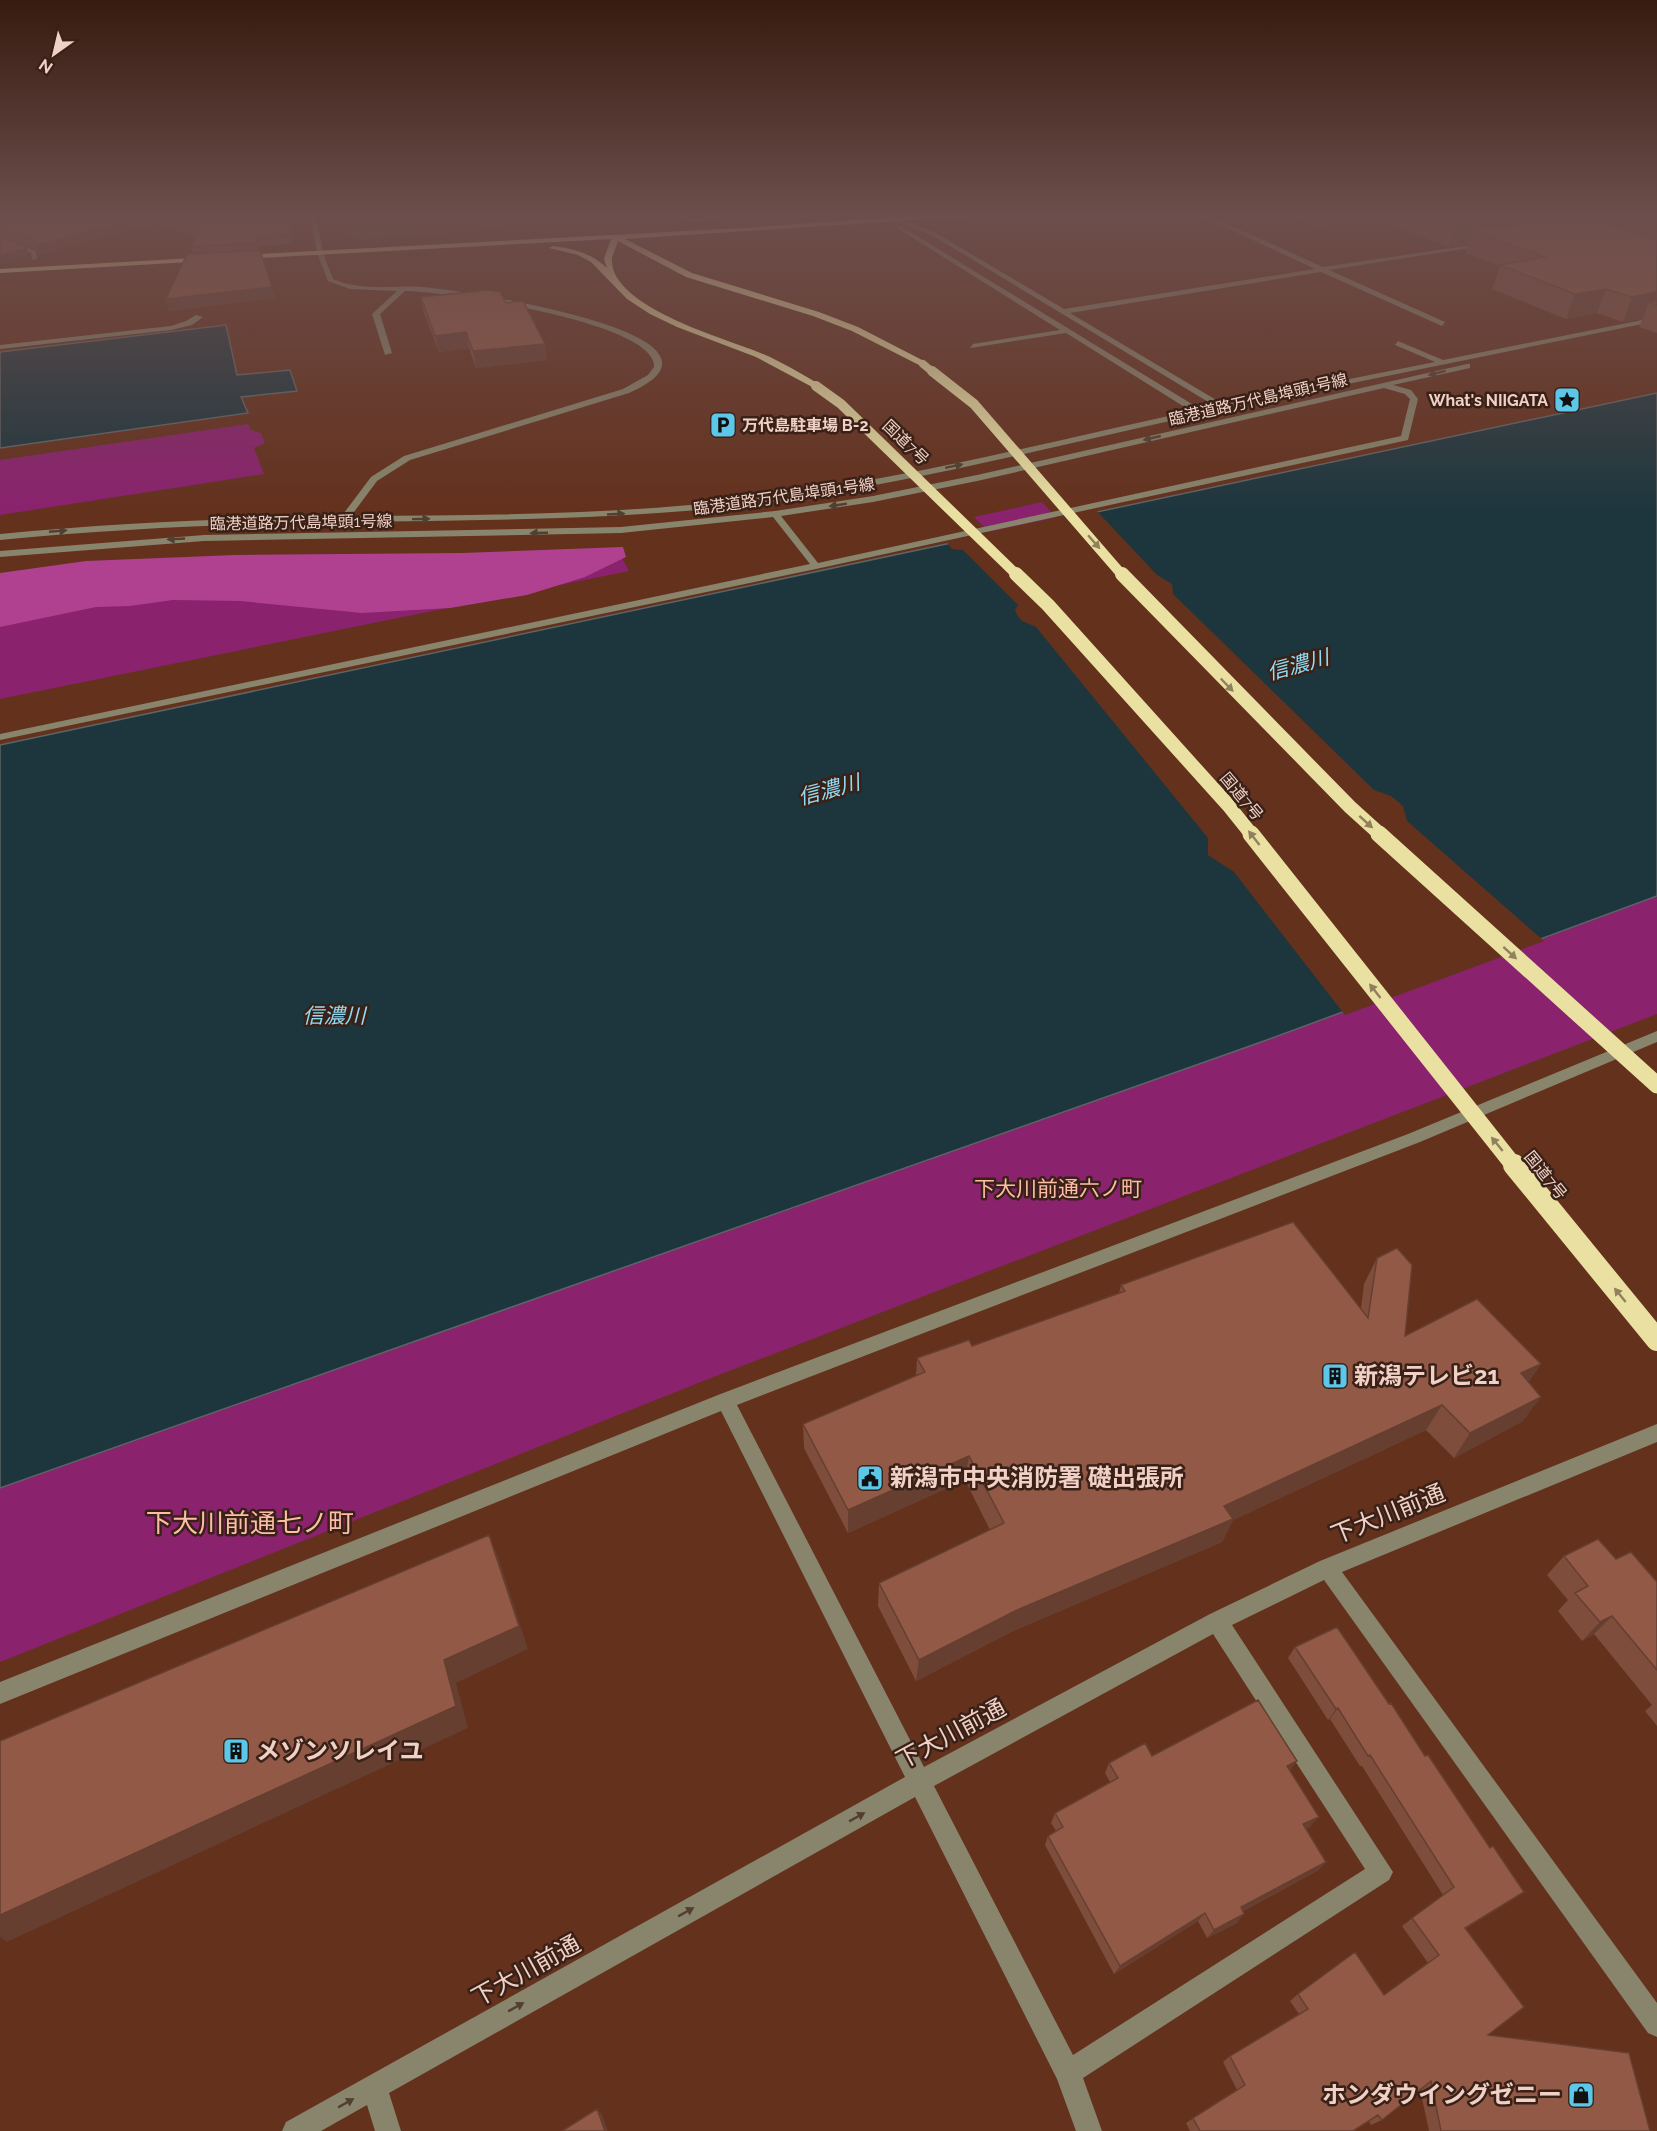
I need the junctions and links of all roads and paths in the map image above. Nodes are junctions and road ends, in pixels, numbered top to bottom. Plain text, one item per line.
1 (378, 312) edge
2 (557, 312) edge
3 (655, 312) edge
4 (811, 312) edge
5 (1035, 312) edge
6 (1062, 312) edge
7 (1417, 312) edge
8 (199, 317) dead end
9 (1657, 319) edge
10 (1442, 324) dead end
11 (1065, 331) junction
12 (1554, 341) junction
13 (1398, 343) dead end
14 (973, 346) dead end
15 (0, 348) edge
16 (388, 353) dead end
17 (1440, 361) junction
18 (1387, 386) junction
19 (1224, 407) junction
20 (1197, 412) junction
21 (1229, 420) junction
22 (775, 514) junction
23 (345, 519) junction
24 (334, 536) junction
25 (0, 537) edge
26 (0, 554) edge
27 (816, 566) junction
28 (0, 737) edge
29 (1657, 1036) edge
30 (1657, 1085) edge
31 (1657, 1340) edge
32 (725, 1401) junction
33 (1657, 1433) edge
34 (1327, 1568) junction
35 (1217, 1622) junction
36 (0, 1693) edge
37 (919, 1782) junction
38 (1657, 2024) edge
39 (1068, 2073) junction
40 (374, 2087) junction
41 (295, 2131) edge
42 (388, 2131) edge
43 (1089, 2131) edge

1 - 16 street
2 - 23 street
31 -> 3 highway, 国道7号, bridge
4 -> 30 highway, bridge
5 - 11 street
6 - 19 street
7 - 10 street
8 - 15 street
9 - 12 street, 臨港道路万代島埠頭1号線
11 - 14 street
11 - 20 street
12 - 17 street, 臨港道路万代島埠頭1号線
12 -> 18 street, 臨港道路万代島埠頭1号線
13 - 17 street
17 - 19 street, 臨港道路万代島埠頭1号線
18 - 21 street, 臨港道路万代島埠頭1号線
18 - 27 street
19 - 20 street, 臨港道路万代島埠頭1号線
19 - 21 street
20 - 21 street
23 -> 20 street, 臨港道路万代島埠頭1号線
21 -> 22 street, 臨港道路万代島埠頭1号線
22 -> 24 street, 臨港道路万代島埠頭1号線
22 - 27 street
23 - 24 street
25 -> 23 street, 臨港道路万代島埠頭1号線
24 -> 26 street, 臨港道路万代島埠頭1号線
27 - 28 street
29 - 32 street
32 - 36 street
32 - 37 street
33 - 34 street, 下大川前通
34 - 35 street, 下大川前通
34 - 38 street
35 - 37 street, 下大川前通
35 - 39 street
37 - 39 street
40 -> 37 street, 下大川前通
39 - 43 street
41 -> 40 street, 下大川前通
40 - 42 street

